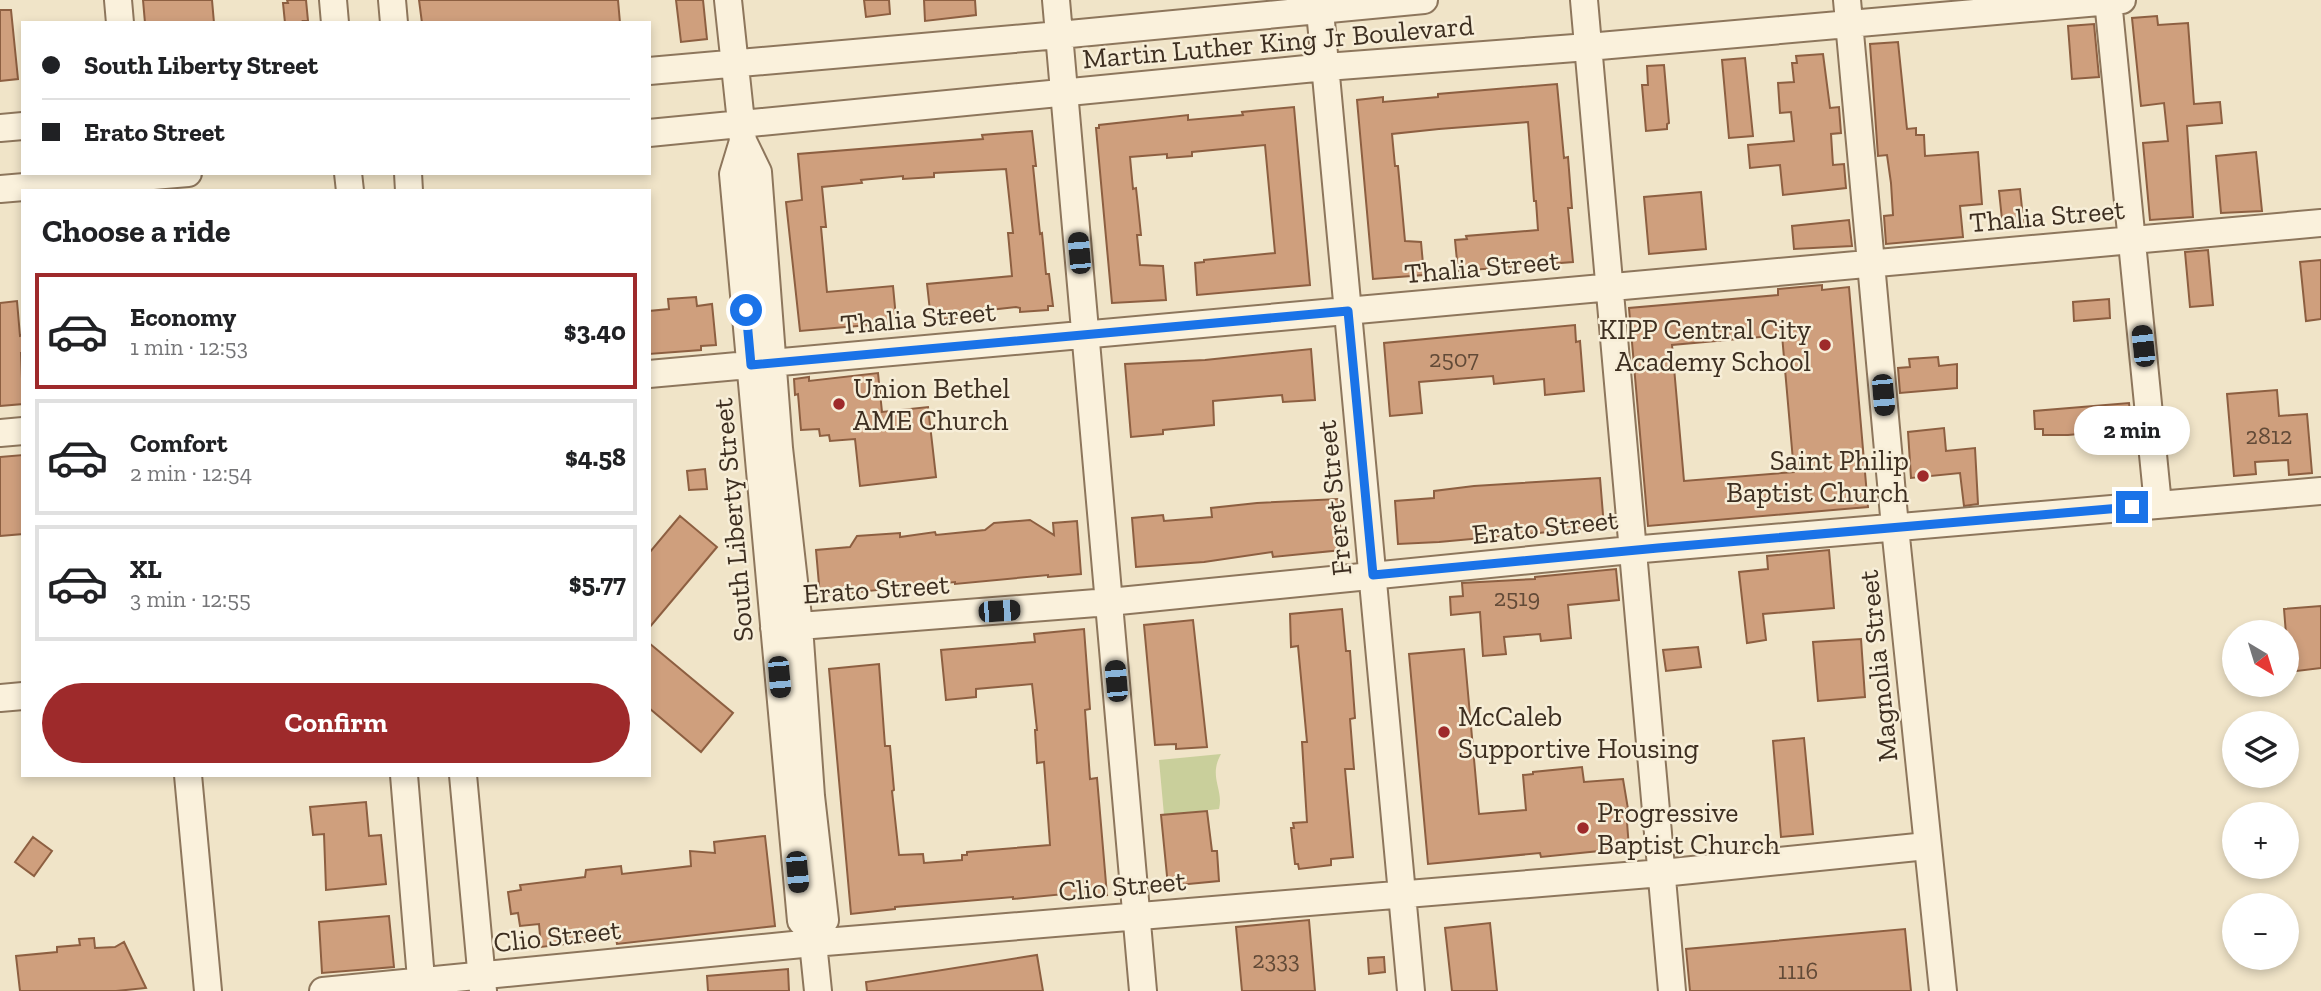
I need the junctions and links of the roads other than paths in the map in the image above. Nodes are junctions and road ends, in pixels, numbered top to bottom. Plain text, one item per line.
1 (118, 0) edge
2 (333, 0) edge
3 (392, 0) edge
4 (728, 0) edge
5 (1056, 0) edge
6 (1424, 0) edge
7 (1584, 0) edge
8 (2112, 0) edge
9 (1320, 5) edge
10 (1847, 12) edge
11 (120, 21) edge
12 (335, 21) edge
13 (394, 21) edge
14 (1059, 36) junction
15 (1588, 47) junction
16 (734, 64) junction
17 (1326, 67) junction
18 (651, 71) edge
19 (1065, 93) junction
20 (21, 126) edge
21 (0, 128) edge
22 (651, 133) edge
23 (743, 133) junction
24 (173, 175) edge
25 (134, 180) edge
26 (0, 189) edge
27 (2321, 223) edge
28 (2133, 240) junction
29 (1871, 264) junction
30 (1608, 287) junction
31 (1348, 311) junction
32 (1086, 334) junction
33 (761, 364) junction
34 (651, 374) edge
35 (21, 430) edge
36 (0, 433) edge
37 (2321, 491) edge
38 (2158, 505) junction
39 (1895, 527) junction
40 (1631, 550) junction
41 (1373, 575) junction
42 (1109, 602) junction
43 (787, 627) junction
44 (21, 696) edge
45 (0, 698) edge
46 (188, 777) edge
47 (404, 777) edge
48 (463, 777) edge
49 (1927, 846) junction
50 (1661, 873) junction
51 (1402, 894) junction
52 (1137, 917) junction
53 (812, 938) junction
54 (482, 983) edge
55 (422, 986) edge
56 (208, 991) edge
57 (323, 991) edge
58 (818, 991) edge
59 (1143, 991) edge
60 (1410, 991) edge
61 (1672, 991) edge
62 (1943, 991) edge

1 - 11 street
2 - 12 street
3 - 13 street
4 - 16 street, South Liberty Street
5 - 14 street
6 - 9 street, Martin Luther King Jr Boulevard
7 - 15 street
8 - 10 street, Martin Luther King Jr Boulevard
8 - 28 street
9 - 14 street, Martin Luther King Jr Boulevard
9 - 17 street, Freret Street
10 - 15 street, Martin Luther King Jr Boulevard
10 - 29 street, Magnolia Street
14 - 16 street, Martin Luther King Jr Boulevard
14 - 19 street
15 - 17 street, Martin Luther King Jr Boulevard
15 - 30 street
16 - 18 street, Martin Luther King Jr Boulevard
16 - 23 street, South Liberty Street
17 - 19 street, Martin Luther King Jr Boulevard
17 - 31 street, Freret Street
19 - 23 street, Martin Luther King Jr Boulevard
19 - 32 street
20 - 21 street
22 - 23 street, Martin Luther King Jr Boulevard
23 - 33 street, South Liberty Street
24 - 25 street
25 - 26 street
27 - 28 street, Thalia Street
28 - 29 street, Thalia Street
28 - 38 street
29 - 30 street, Thalia Street
29 - 39 street, Magnolia Street
30 - 31 street, Thalia Street
30 - 40 street
31 - 32 street, Thalia Street
31 - 41 street, Freret Street
32 - 33 street, Thalia Street
32 - 42 street
33 - 34 street, Thalia Street
33 - 43 street, South Liberty Street
35 - 36 street
37 - 38 street, Erato Street
38 - 39 street, Erato Street
39 - 40 street, Erato Street
39 - 49 street, Magnolia Street
40 - 41 street, Erato Street
40 - 50 street
41 - 42 street, Erato Street
41 - 51 street, Freret Street
42 - 43 street, Erato Street
42 - 52 street
43 - 53 street, South Liberty Street
44 - 45 street
46 - 56 street
47 - 55 street
48 - 54 street
49 - 50 street, Clio Street
49 - 62 street, Magnolia Street
50 - 51 street, Clio Street
50 - 61 street
51 - 52 street, Clio Street
51 - 60 street, Freret Street
52 - 53 street, Clio Street
52 - 59 street
53 - 54 street, Clio Street
53 - 58 street, South Liberty Street
54 - 55 street, Clio Street
55 - 57 street, Clio Street

